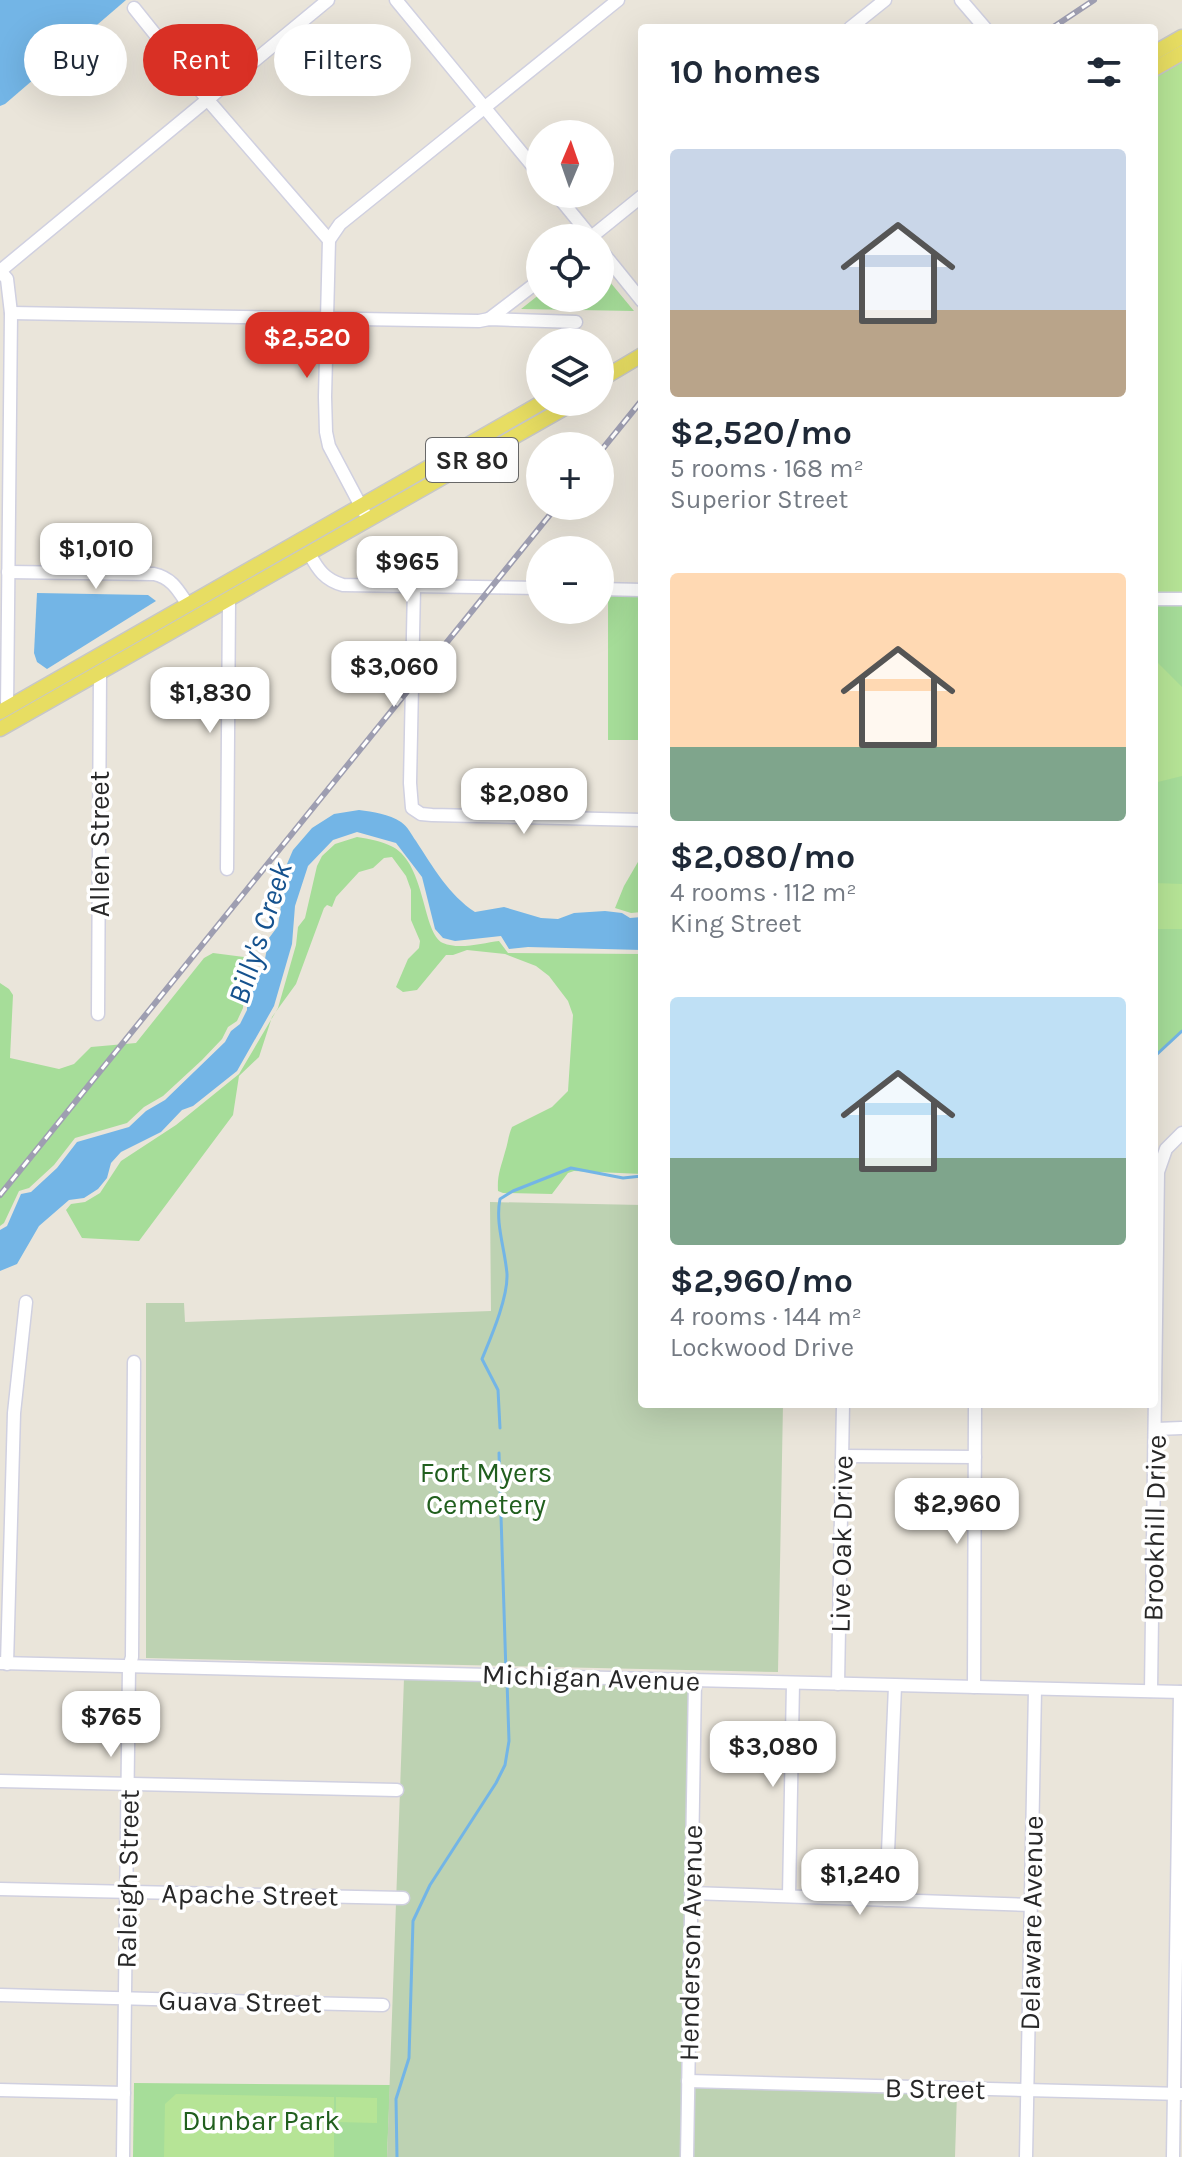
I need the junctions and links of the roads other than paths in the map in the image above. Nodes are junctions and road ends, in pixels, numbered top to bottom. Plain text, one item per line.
1 (328, 0) edge
2 (396, 0) edge
3 (618, 0) edge
4 (885, 0) edge
5 (961, 0) edge
6 (134, 8) dead end
7 (855, 24) edge
8 (982, 24) edge
9 (1182, 37) edge
10 (1158, 51) edge
11 (1182, 53) edge
12 (1158, 67) edge
13 (207, 99) junction
14 (484, 109) junction
15 (526, 158) edge
16 (638, 199) edge
17 (567, 208) edge
18 (580, 224) edge
19 (608, 224) edge
20 (329, 240) junction
21 (614, 266) edge
22 (0, 271) edge
23 (526, 291) edge
24 (638, 296) edge
25 (11, 313) junction
26 (326, 318) junction
27 (489, 319) junction
28 (576, 322) dead end
29 (638, 348) edge
30 (638, 357) edge
31 (614, 362) edge
32 (638, 366) edge
33 (614, 372) edge
34 (614, 380) edge
35 (526, 412) edge
36 (550, 416) edge
37 (360, 506) junction
38 (368, 519) junction
39 (309, 553) junction
40 (8, 572) junction
41 (414, 586) junction
42 (526, 588) edge
43 (614, 589) edge
44 (638, 590) edge
45 (1158, 599) edge
46 (1182, 599) edge
47 (229, 600) junction
48 (188, 605) junction
49 (119, 645) junction
50 (100, 673) junction
51 (3, 710) edge
52 (0, 729) edge
53 (638, 820) edge
54 (227, 869) dead end
55 (98, 1014) dead end
56 (1182, 1133) edge
57 (1158, 1172) edge
58 (26, 1302) dead end
59 (134, 1362) dead end
60 (0, 1408) edge
61 (843, 1408) edge
62 (975, 1408) edge
63 (1156, 1408) edge
64 (14, 1413) junction
65 (1182, 1428) edge
66 (1156, 1429) junction
67 (843, 1456) junction
68 (975, 1457) junction
69 (4, 1664) edge
70 (129, 1667) junction
71 (695, 1680) junction
72 (793, 1683) junction
73 (838, 1684) junction
74 (895, 1686) junction
75 (974, 1687) junction
76 (1035, 1689) junction
77 (1151, 1691) junction
78 (1181, 1692) edge
79 (0, 1781) edge
80 (128, 1783) junction
81 (397, 1790) dead end
82 (0, 1889) edge
83 (127, 1891) junction
84 (691, 1893) junction
85 (789, 1896) junction
86 (403, 1898) dead end
87 (886, 1900) junction
88 (1031, 1905) junction
89 (0, 1995) edge
90 (125, 1999) junction
91 (383, 2005) dead end
92 (688, 2081) junction
93 (0, 2090) edge
94 (1028, 2090) junction
95 (124, 2093) junction
96 (1178, 2094) edge
97 (123, 2157) edge
98 (687, 2157) edge
99 (1026, 2157) edge
100 (1173, 2157) edge

1 - 13 street
2 - 14 street
3 - 14 street
4 - 7 street
5 - 8 street
6 - 13 street
9 - 10 main road
11 - 12 main road
13 - 20 street
13 - 22 street
14 - 15 street
14 - 20 street
16 - 19 street
17 - 18 street
20 - 26 street
21 - 24 street
22 - 25 street
23 - 27 street
25 - 26 street
25 - 40 street
26 - 27 street
26 - 37 street
27 - 28 street
29 - 31 main road
30 - 33 main road
32 - 34 main road
35 - 37 main road, SR 80
36 - 38 main road, SR 80
37 - 38 street
37 - 48 main road, SR 80
38 - 39 main road, SR 80
39 - 41 street
39 - 47 main road, SR 80
40 - 48 street
40 - 51 street
41 - 42 street
41 - 53 street
43 - 44 street
45 - 46 street
47 - 50 main road, SR 80
47 - 54 street
48 - 49 main road, SR 80
49 - 50 main road
49 - 51 main road, SR 80
50 - 52 main road, SR 80
50 - 55 street, Allen Street
56 - 57 street, Brookhill Drive
58 - 64 street
59 - 70 street, Raleigh Street
60 - 64 street
61 - 67 street, Live Oak Drive
62 - 68 street
63 - 66 street, Brookhill Drive
64 - 69 street
65 - 66 street
66 - 77 street, Brookhill Drive
67 - 68 street
67 - 73 street, Live Oak Drive
68 - 75 street
69 - 70 street, Michigan Avenue
70 - 71 street, Michigan Avenue
70 - 80 street, Raleigh Street
71 - 72 street, Michigan Avenue
71 - 84 street, Henderson Avenue
72 - 73 street, Michigan Avenue
72 - 85 street
73 - 74 street, Michigan Avenue
74 - 75 street, Michigan Avenue
74 - 87 street
75 - 76 street, Michigan Avenue
76 - 77 street, Michigan Avenue
76 - 88 street, Delaware Avenue
77 - 78 street, Michigan Avenue
78 - 96 street
79 - 80 street
80 - 81 street
80 - 83 street, Raleigh Street
82 - 83 street, Apache Street
83 - 86 street, Apache Street
83 - 90 street, Raleigh Street
84 - 85 street
84 - 92 street, Henderson Avenue
85 - 87 street
87 - 88 street
88 - 94 street, Delaware Avenue
89 - 90 street, Guava Street
90 - 91 street, Guava Street
90 - 95 street, Raleigh Street
92 - 94 street, B Street
92 - 98 street, Henderson Avenue
93 - 95 street
94 - 96 street, B Street
94 - 99 street, Delaware Avenue
95 - 97 street, Raleigh Street
96 - 100 street

